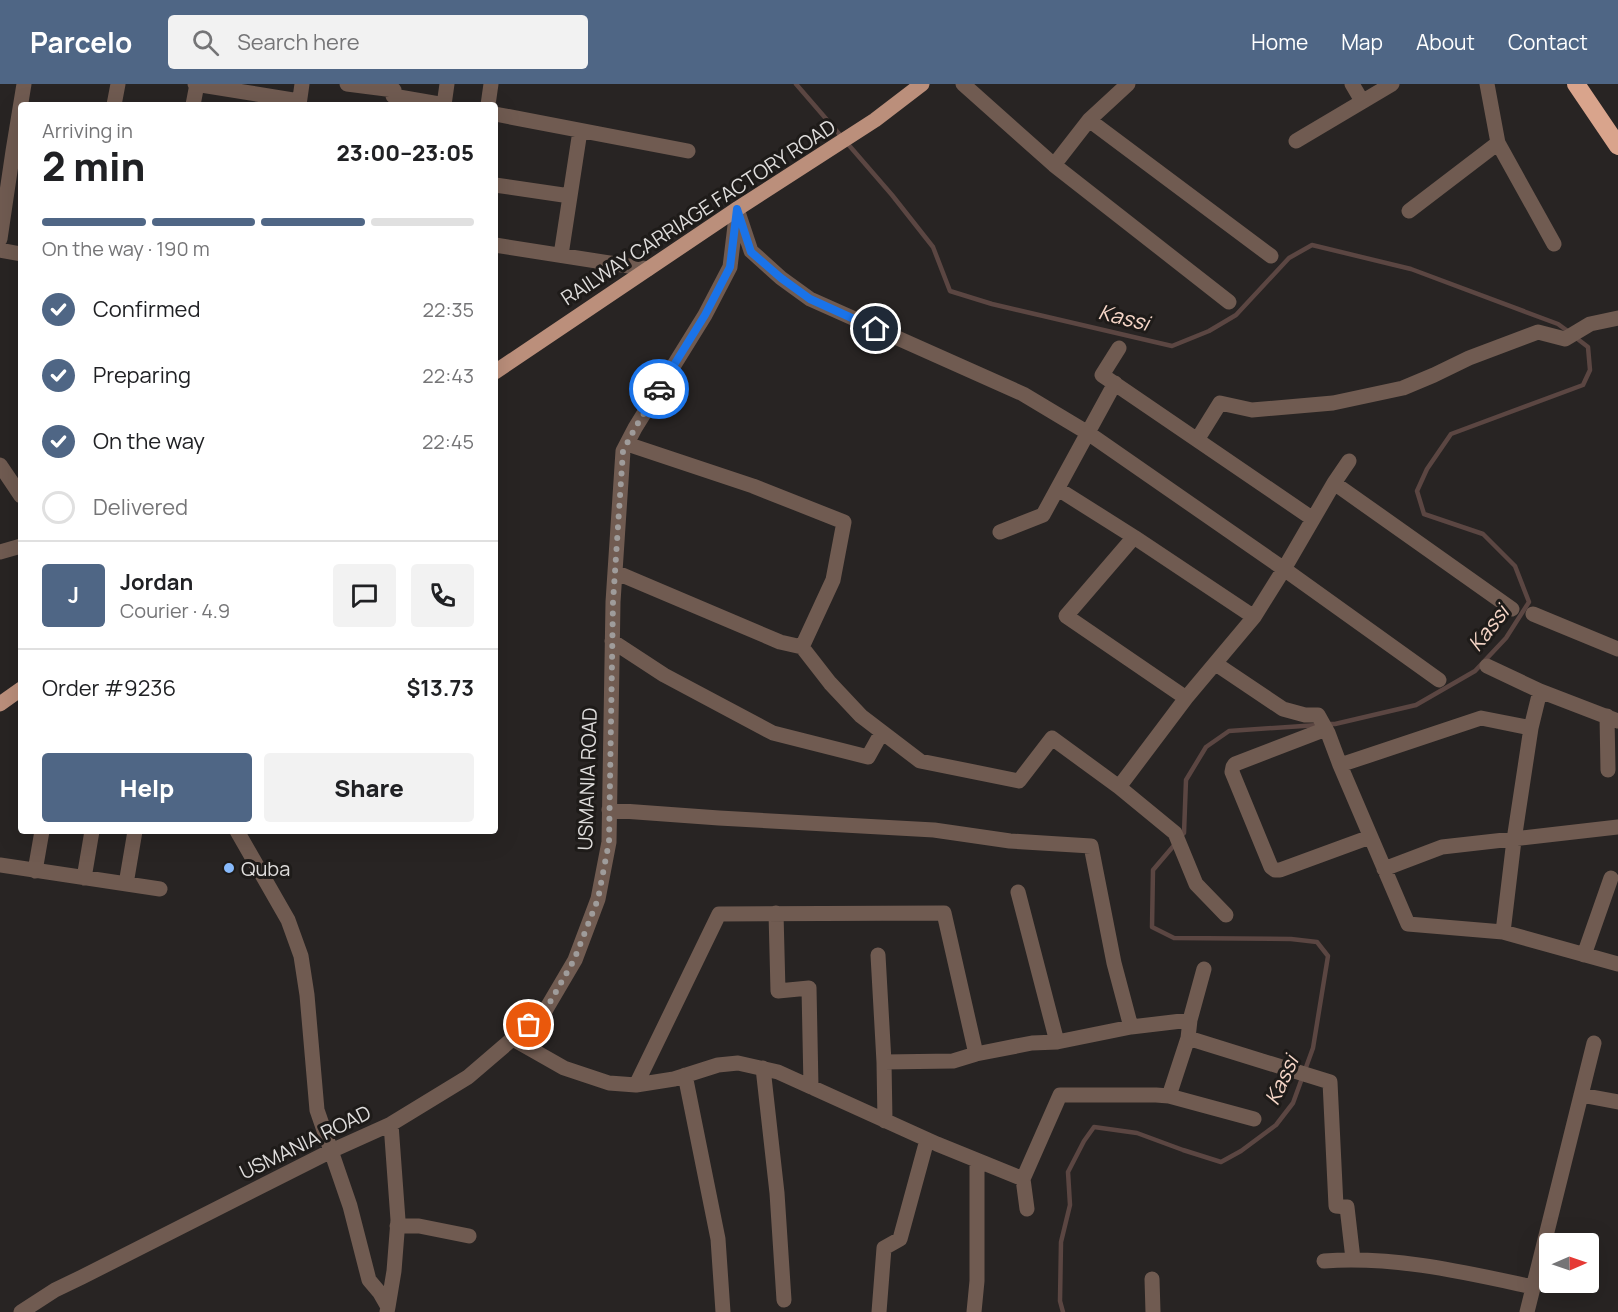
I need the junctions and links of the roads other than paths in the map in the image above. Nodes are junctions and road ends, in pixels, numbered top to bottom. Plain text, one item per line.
1 (24, 84) edge
2 (118, 84) edge
3 (196, 84) edge
4 (302, 84) edge
5 (347, 84) edge
6 (447, 84) edge
7 (491, 84) edge
8 (922, 84) edge
9 (963, 84) edge
10 (1128, 84) edge
11 (1352, 84) edge
12 (1392, 84) edge
13 (1487, 84) edge
14 (1576, 84) edge
15 (393, 94) edge
16 (1362, 101) junction
17 (21, 102) edge
18 (115, 102) edge
19 (194, 102) edge
20 (294, 102) edge
21 (299, 102) edge
22 (430, 102) edge
23 (444, 102) edge
24 (488, 102) edge
25 (18, 115) edge
26 (498, 115) edge
27 (1089, 120) junction
28 (580, 131) junction
29 (1296, 141) dead end
30 (1498, 143) junction
31 (1618, 146) edge
32 (11, 151) edge
33 (688, 151) dead end
34 (1054, 165) junction
35 (498, 185) edge
36 (570, 196) junction
37 (737, 209) junction
38 (1409, 211) dead end
39 (0, 239) edge
40 (1554, 244) dead end
41 (498, 245) edge
42 (0, 250) edge
43 (18, 253) edge
44 (561, 255) junction
45 (1270, 256) dead end
46 (648, 269) junction
47 (1229, 302) dead end
48 (1618, 318) edge
49 (1119, 348) dead end
50 (498, 370) edge
51 (1115, 383) junction
52 (1088, 433) junction
53 (1197, 440) junction
54 (627, 444) junction
55 (1349, 461) dead end
56 (0, 465) edge
57 (1334, 483) junction
58 (1058, 489) junction
59 (18, 492) edge
60 (1313, 519) junction
61 (1000, 532) dead end
62 (1134, 537) junction
63 (18, 547) edge
64 (0, 552) edge
65 (1284, 569) junction
66 (615, 572) junction
67 (1512, 609) dead end
68 (1533, 614) dead end
69 (1254, 617) junction
70 (612, 641) junction
71 (802, 647) junction
72 (1618, 649) edge
73 (1216, 664) junction
74 (1487, 666) dead end
75 (1439, 680) dead end
76 (18, 691) edge
77 (1540, 691) junction
78 (1186, 698) junction
79 (0, 704) edge
80 (1613, 718) edge
81 (1322, 723) junction
82 (1531, 728) junction
83 (882, 732) junction
84 (1340, 765) junction
85 (1608, 770) dead end
86 (1119, 787) junction
87 (609, 810) junction
88 (1618, 827) edge
89 (41, 834) edge
90 (91, 834) edge
91 (134, 834) edge
92 (239, 834) edge
93 (1370, 837) junction
94 (1514, 840) junction
95 (0, 865) edge
96 (1384, 869) junction
97 (35, 871) junction
98 (84, 878) junction
99 (1611, 878) dead end
100 (126, 884) junction
101 (160, 889) dead end
102 (1018, 892) dead end
103 (776, 913) junction
104 (1226, 915) dead end
105 (1503, 932) junction
106 (878, 955) dead end
107 (1584, 955) junction
108 (1618, 964) edge
109 (1204, 969) dead end
110 (1190, 1020) junction
111 (1131, 1027) junction
112 (1188, 1038) junction
113 (513, 1039) junction
114 (1057, 1042) junction
115 (1594, 1043) dead end
116 (976, 1054) junction
117 (884, 1062) junction
118 (763, 1068) junction
119 (685, 1075) junction
120 (636, 1085) junction
121 (811, 1087) junction
122 (1581, 1095) junction
123 (1169, 1096) junction
124 (1618, 1102) edge
125 (1254, 1119) dead end
126 (885, 1120) junction
127 (391, 1124) junction
128 (927, 1140) junction
129 (331, 1151) junction
130 (977, 1162) junction
131 (1023, 1179) junction
132 (1027, 1209) dead end
133 (398, 1226) junction
134 (469, 1236) dead end
135 (1353, 1259) junction
136 (1324, 1261) dead end
137 (1152, 1279) dead end
138 (1533, 1287) junction
139 (784, 1300) dead end
140 (388, 1310) edge
141 (21, 1312) edge
142 (723, 1312) edge
143 (879, 1312) edge
144 (974, 1312) edge
145 (1153, 1312) edge
146 (1527, 1312) edge

1 - 17 street
2 - 18 street
3 - 19 street
3 - 20 street
4 - 21 street
5 - 15 street
6 - 23 street
7 - 24 street
8 - 37 main road, RAILWAY CARRIAGE FACTORY ROAD
9 - 34 street
10 - 27 street
11 - 16 street
12 - 16 street
13 - 30 street
14 - 31 highway
15 - 22 street
16 - 29 street
25 - 32 street
26 - 28 street
27 - 34 street
27 - 45 street
28 - 33 street
28 - 36 street
30 - 38 street
30 - 40 street
32 - 39 street
34 - 47 street
35 - 36 street
36 - 44 street
37 - 46 main road, RAILWAY CARRIAGE FACTORY ROAD
37 - 52 street
37 - 54 street, USMANIA ROAD
41 - 44 street
42 - 43 street
44 - 46 street
46 - 50 main road, RAILWAY CARRIAGE FACTORY ROAD
48 - 53 street
49 - 51 street
51 - 52 street
51 - 53 street
52 - 58 street
52 - 65 street
53 - 60 street
54 - 66 street, USMANIA ROAD
54 - 71 street
55 - 57 street
56 - 59 street
57 - 60 street
57 - 67 street
58 - 61 street
58 - 62 street
60 - 65 street
62 - 69 street
62 - 78 street
63 - 64 street
65 - 69 street
65 - 75 street
66 - 70 street, USMANIA ROAD
66 - 71 street
68 - 72 street
69 - 73 street
70 - 83 street
70 - 87 street, USMANIA ROAD
71 - 83 street
73 - 78 street
73 - 81 street
74 - 77 street
76 - 79 main road
77 - 80 street
77 - 82 street
78 - 86 street
80 - 85 street
81 - 84 street
81 - 93 street
82 - 84 street
82 - 94 street
83 - 86 street
84 - 93 street
86 - 104 street
87 - 111 street
87 - 113 street, USMANIA ROAD
88 - 94 street
89 - 97 street
90 - 98 street
91 - 100 street
92 - 129 street
93 - 96 street
94 - 96 street
94 - 105 street
95 - 97 street
96 - 105 street
97 - 98 street
98 - 100 street
99 - 107 street
100 - 101 street
102 - 114 street
103 - 116 street
103 - 120 street
103 - 121 street
105 - 107 street
106 - 117 street
107 - 108 street
109 - 110 street
110 - 111 street
110 - 112 street
111 - 114 street
112 - 123 street
112 - 135 street
113 - 120 street
113 - 127 street, USMANIA ROAD
114 - 116 street
115 - 122 street
116 - 117 street
117 - 126 street
118 - 119 street
118 - 121 street
118 - 139 street
119 - 120 street
119 - 142 street
121 - 126 street
122 - 124 street
122 - 138 street
123 - 125 street
123 - 131 street
126 - 128 street
127 - 129 street, USMANIA ROAD
127 - 133 street
128 - 130 street
128 - 143 street
129 - 140 street
129 - 141 street, USMANIA ROAD
130 - 131 street
130 - 144 street
131 - 132 street
133 - 134 street
133 - 140 street
135 - 136 street
135 - 138 street
137 - 145 street
138 - 146 street

